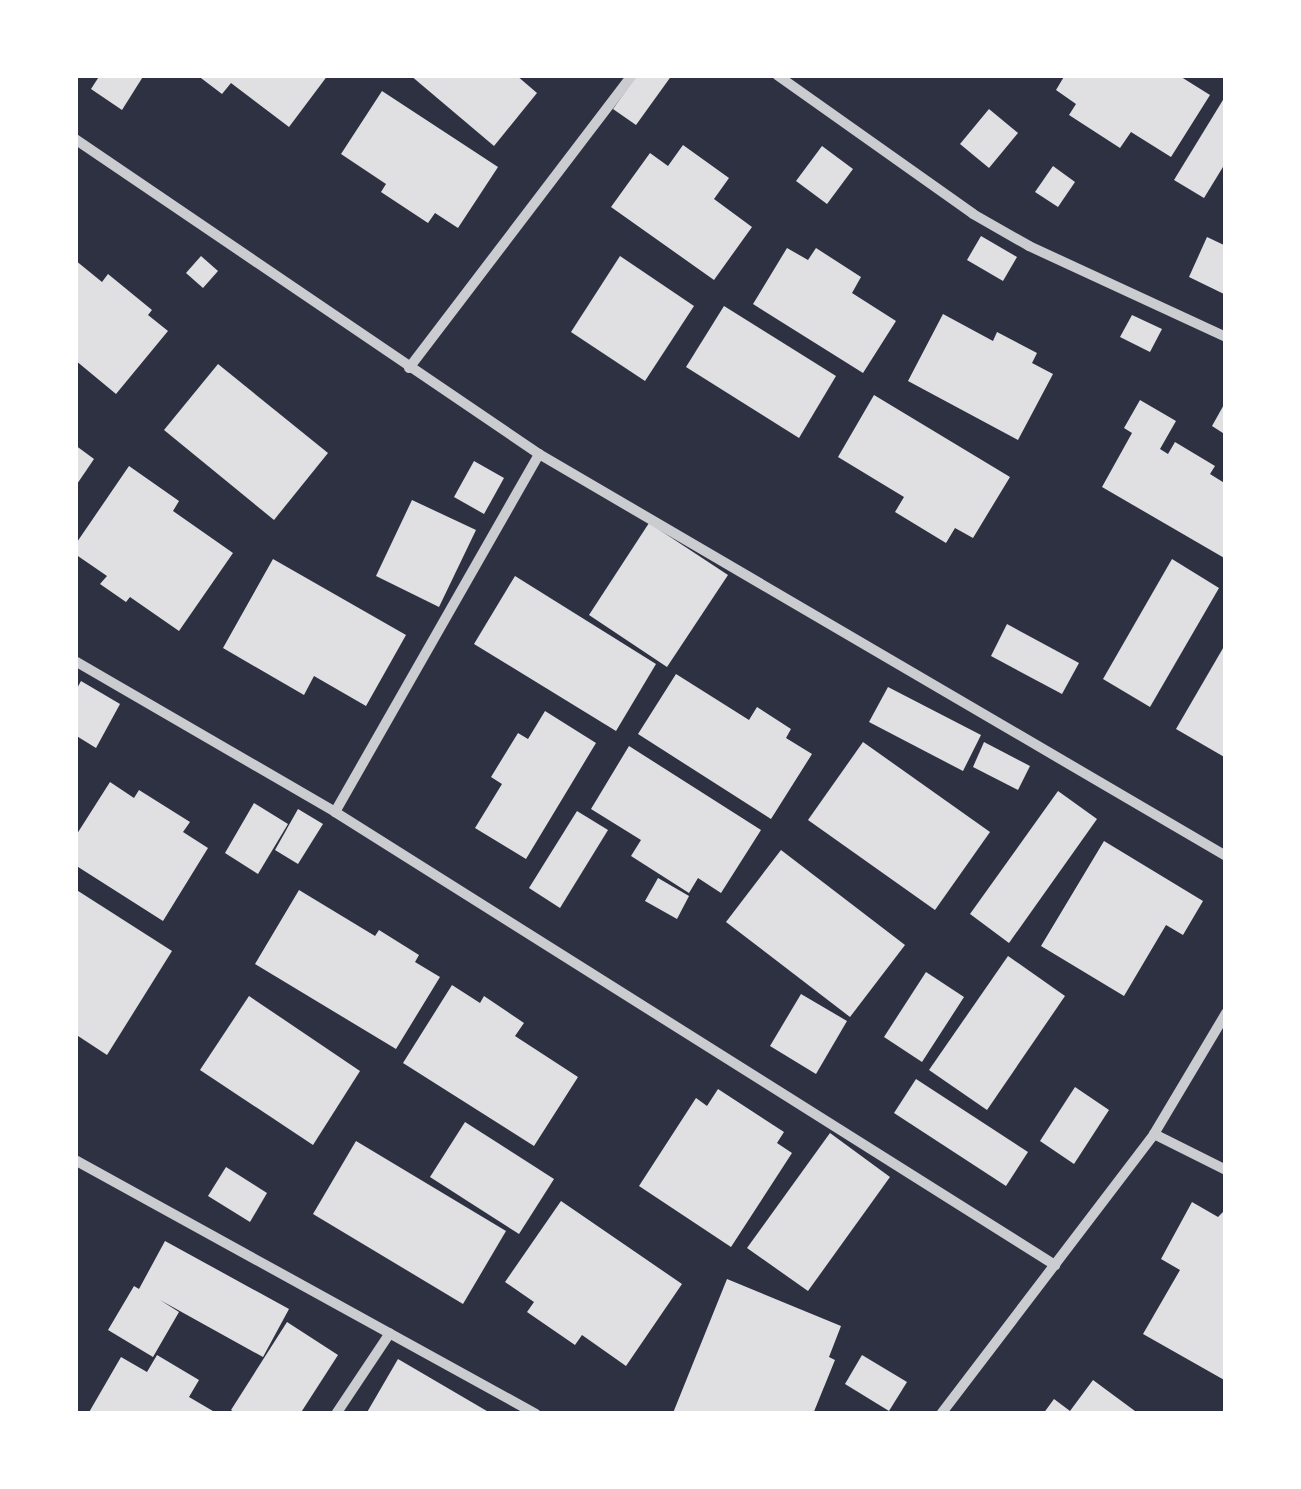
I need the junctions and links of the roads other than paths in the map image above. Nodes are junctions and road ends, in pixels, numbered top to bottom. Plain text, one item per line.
1 (632, 75) edge
2 (777, 75) edge
3 (75, 140) edge
4 (1226, 337) edge
5 (409, 368) junction
6 (539, 454) junction
7 (75, 661) edge
8 (335, 812) junction
9 (1226, 856) edge
10 (1226, 1013) edge
11 (1154, 1134) junction
12 (75, 1160) edge
13 (1226, 1170) edge
14 (1055, 1265) junction
15 (390, 1333) junction
16 (336, 1414) edge
17 (536, 1414) edge
18 (940, 1414) edge

1 - 5 street
2 - 4 street
3 - 5 street
5 - 6 street
6 - 8 street
6 - 9 street
7 - 8 street
8 - 14 street
10 - 11 street
11 - 13 street
11 - 14 street
12 - 15 street
14 - 18 street
15 - 16 street
15 - 17 street

